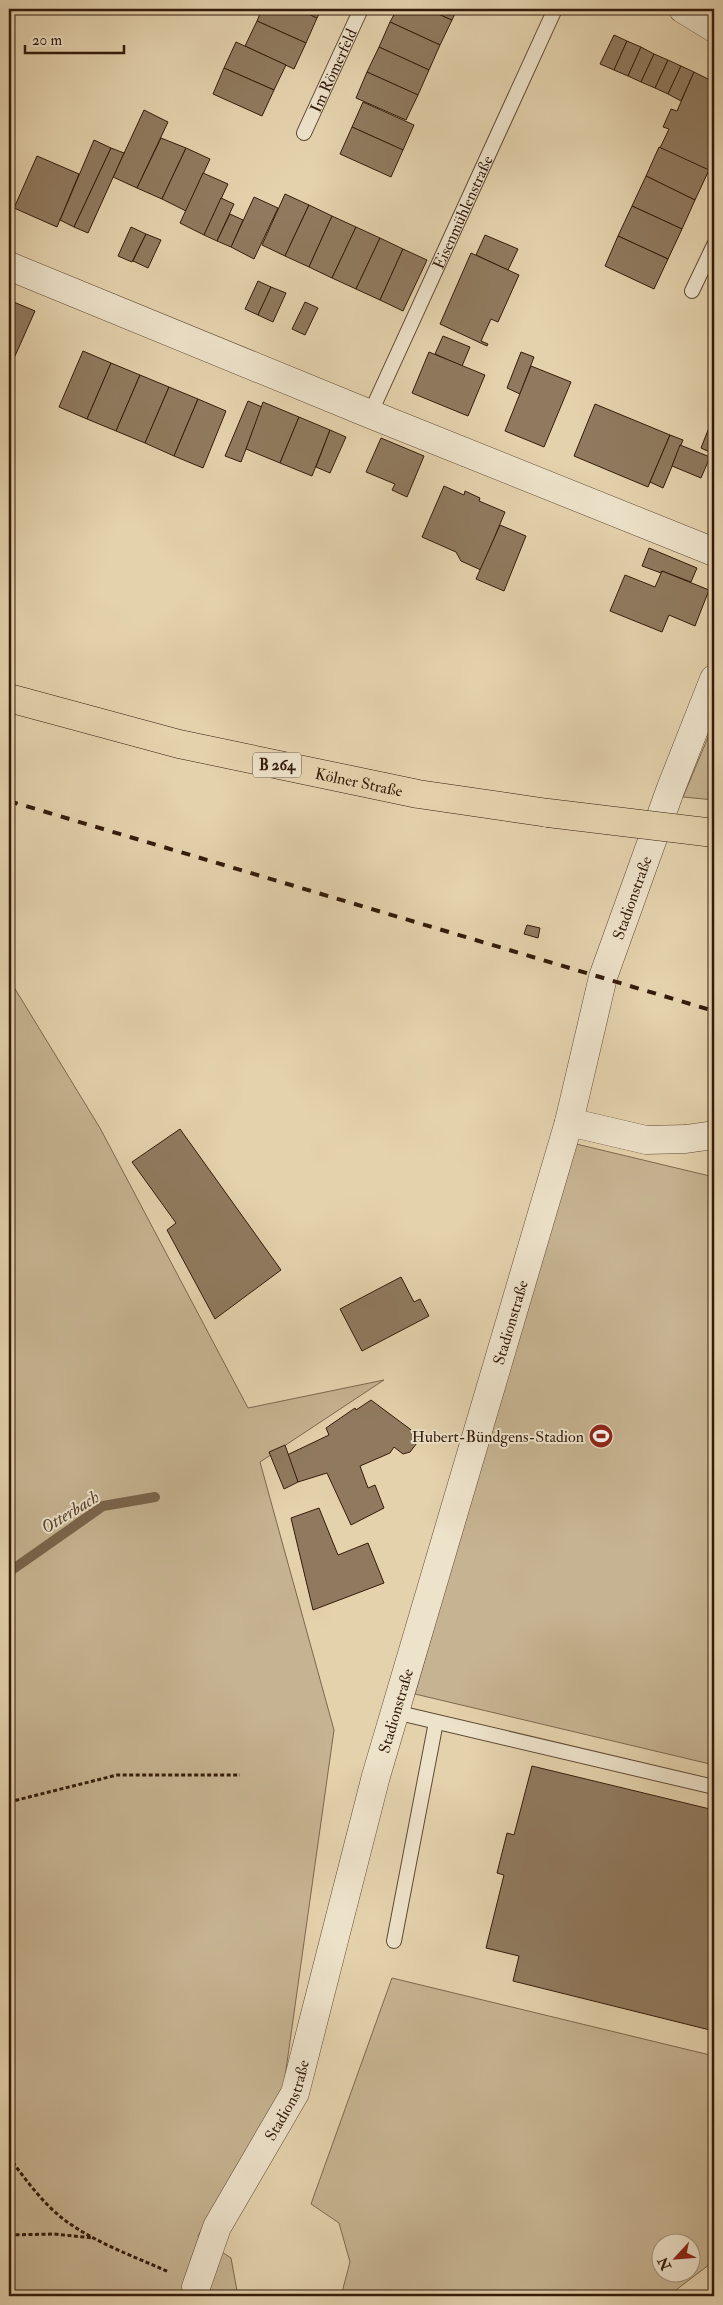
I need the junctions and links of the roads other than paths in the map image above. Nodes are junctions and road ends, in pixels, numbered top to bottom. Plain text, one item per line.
1 (361, 9) edge
2 (555, 9) edge
3 (683, 9) edge
4 (714, 28) edge
5 (304, 133) dead end
6 (714, 245) edge
7 (9, 266) edge
8 (692, 291) dead end
9 (370, 414) junction
10 (714, 552) edge
11 (714, 679) edge
12 (9, 698) edge
13 (714, 833) edge
14 (570, 1122) junction
15 (714, 1135) edge
16 (395, 1712) junction
17 (436, 1722) junction
18 (714, 1788) edge
19 (394, 1941) dead end
20 (196, 2286) road end

1 - 5 lane, Im Römerfeld
2 - 9 lane, Eisenmühlenstraße
3 - 4 street
6 - 8 lane
7 - 9 street
9 - 10 street
11 - 14 street, Stadionstraße
12 - 13 main road, Kölner Straße / B 264, bridge
14 - 15 street
14 - 16 street, Stadionstraße
16 - 17 lane
16 - 20 street, Stadionstraße
17 - 18 lane
17 - 19 lane

